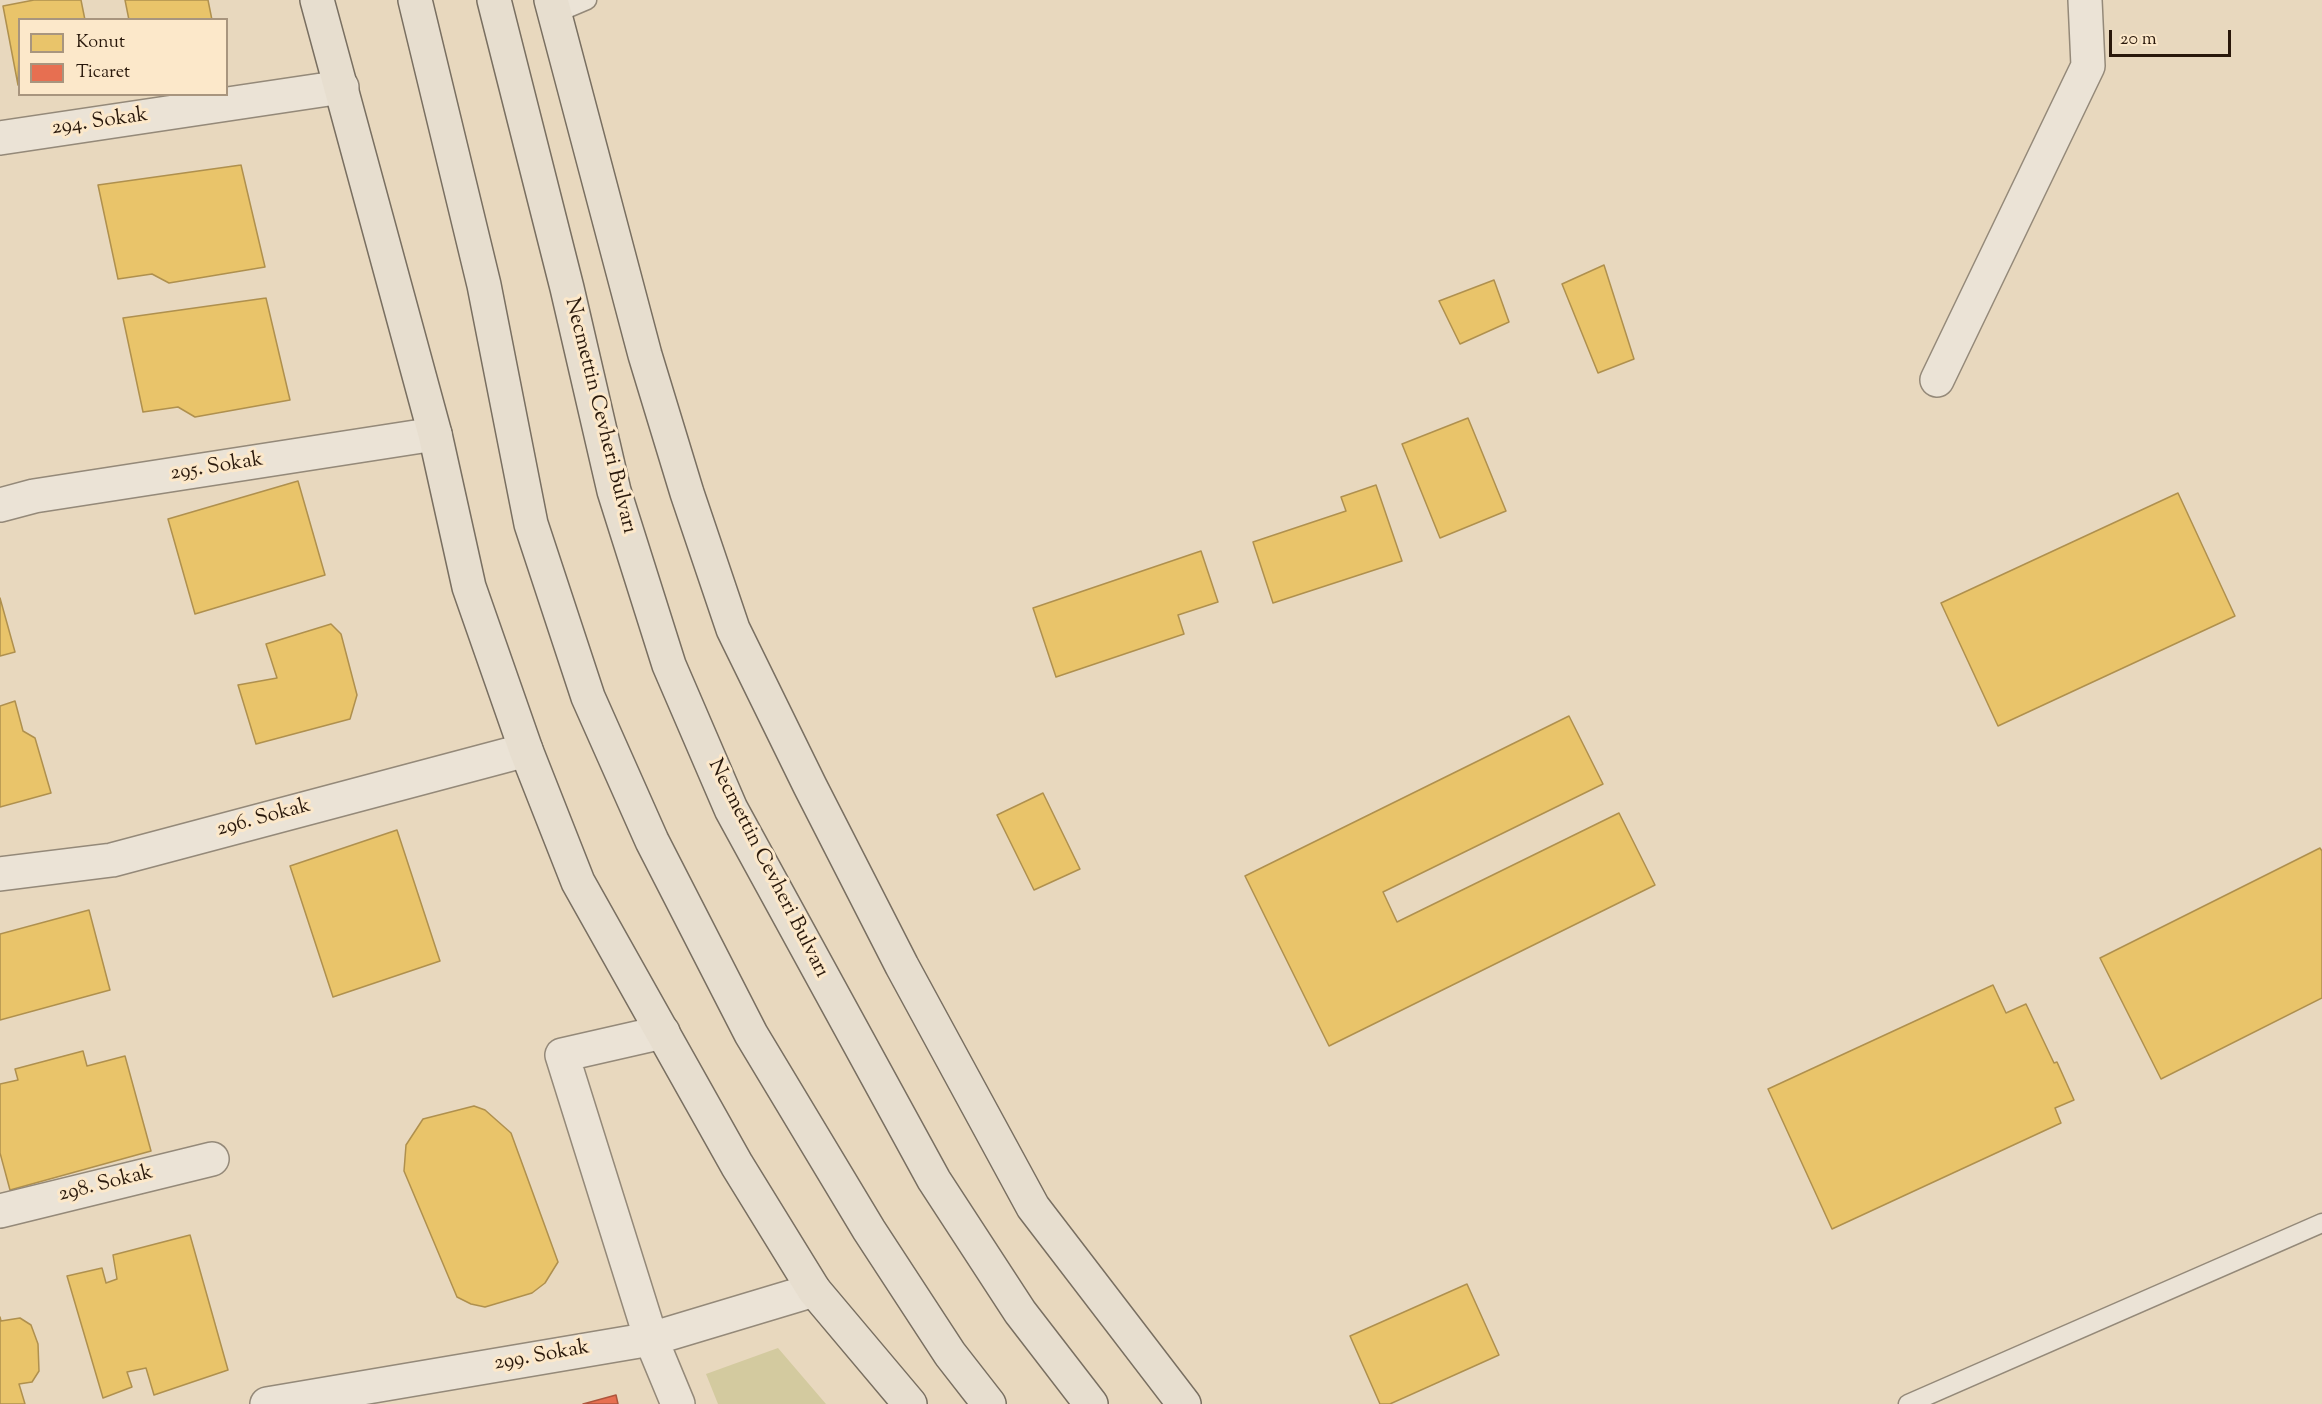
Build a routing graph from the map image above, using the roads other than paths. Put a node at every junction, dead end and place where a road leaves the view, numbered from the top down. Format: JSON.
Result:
{"nodes":[{"id":1,"x":317,"y":0,"type":"edge"},
{"id":2,"x":415,"y":0,"type":"edge"},
{"id":3,"x":494,"y":0,"type":"edge"},
{"id":4,"x":587,"y":0,"type":"edge"},
{"id":5,"x":2085,"y":0,"type":"edge"},
{"id":6,"x":552,"y":7,"type":"edge"},
{"id":7,"x":342,"y":87,"type":"junction"},
{"id":8,"x":4,"y":128,"type":"edge"},
{"id":9,"x":1937,"y":380,"type":"dead end"},
{"id":10,"x":435,"y":434,"type":"junction"},
{"id":11,"x":0,"y":505,"type":"edge"},
{"id":12,"x":526,"y":750,"type":"junction"},
{"id":13,"x":0,"y":874,"type":"edge"},
{"id":14,"x":663,"y":1032,"type":"junction"},
{"id":15,"x":212,"y":1159,"type":"dead end"},
{"id":16,"x":0,"y":1210,"type":"edge"},
{"id":17,"x":2322,"y":1223,"type":"edge"},
{"id":18,"x":814,"y":1290,"type":"junction"},
{"id":19,"x":651,"y":1339,"type":"junction"},
{"id":20,"x":267,"y":1404,"type":"edge"},
{"id":21,"x":678,"y":1404,"type":"edge"},
{"id":22,"x":910,"y":1404,"type":"edge"},
{"id":23,"x":989,"y":1404,"type":"edge"},
{"id":24,"x":1091,"y":1404,"type":"edge"},
{"id":25,"x":1184,"y":1404,"type":"edge"},
{"id":26,"x":1908,"y":1404,"type":"edge"}],
"edges":[{"from":1,"to":7,"type":"main road"},
{"from":2,"to":23,"type":"main road"},
{"from":3,"to":24,"type":"main road","name":"Necmettin Cevheri Bulvarı"},
{"from":4,"to":6,"type":"lane"},
{"from":5,"to":9,"type":"street"},
{"from":6,"to":25,"type":"main road"},
{"from":7,"to":8,"type":"street","name":"294. Sokak"},
{"from":7,"to":10,"type":"main road"},
{"from":10,"to":11,"type":"street","name":"295. Sokak"},
{"from":10,"to":12,"type":"main road"},
{"from":12,"to":13,"type":"street","name":"296. Sokak"},
{"from":12,"to":14,"type":"main road"},
{"from":14,"to":18,"type":"main road"},
{"from":14,"to":19,"type":"street"},
{"from":15,"to":16,"type":"street","name":"298. Sokak"},
{"from":17,"to":26,"type":"lane"},
{"from":18,"to":19,"type":"street","name":"299. Sokak"},
{"from":18,"to":22,"type":"main road"},
{"from":19,"to":20,"type":"street","name":"299. Sokak"},
{"from":19,"to":21,"type":"street"}]}
